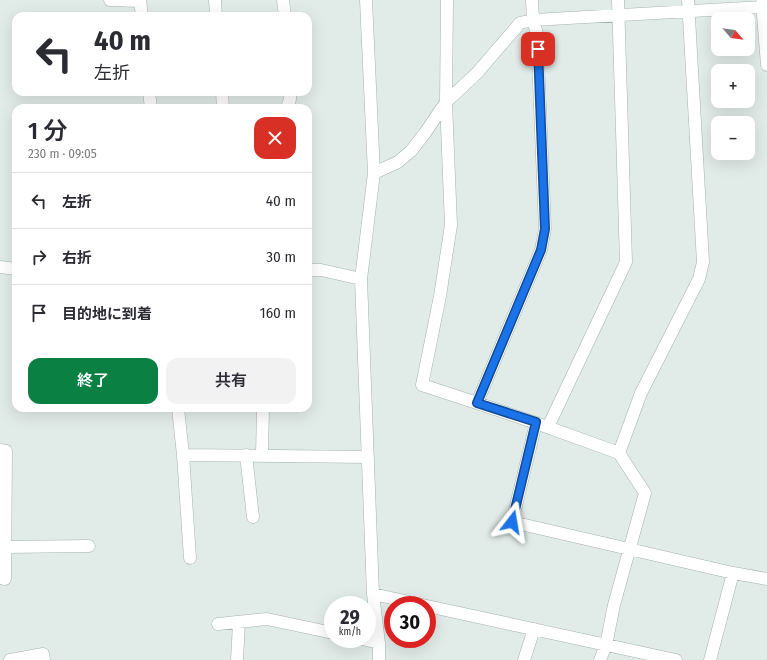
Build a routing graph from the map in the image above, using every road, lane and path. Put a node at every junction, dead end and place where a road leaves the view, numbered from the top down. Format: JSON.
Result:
{"nodes":[{"id":1,"x":110,"y":0,"type":"edge"},
{"id":2,"x":140,"y":0,"type":"edge"},
{"id":3,"x":215,"y":0,"type":"edge"},
{"id":4,"x":284,"y":0,"type":"edge"},
{"id":5,"x":366,"y":0,"type":"edge"},
{"id":6,"x":447,"y":0,"type":"edge"},
{"id":7,"x":532,"y":0,"type":"edge"},
{"id":8,"x":618,"y":0,"type":"edge"},
{"id":9,"x":688,"y":5,"type":"edge"},
{"id":10,"x":764,"y":6,"type":"edge"},
{"id":11,"x":142,"y":12,"type":"edge"},
{"id":12,"x":216,"y":12,"type":"edge"},
{"id":13,"x":285,"y":12,"type":"edge"},
{"id":14,"x":619,"y":15,"type":"junction"},
{"id":15,"x":533,"y":20,"type":"junction"},
{"id":16,"x":767,"y":65,"type":"edge"},
{"id":17,"x":446,"y":102,"type":"junction"},
{"id":18,"x":374,"y":173,"type":"junction"},
{"id":19,"x":0,"y":267,"type":"edge"},
{"id":20,"x":12,"y":268,"type":"edge"},
{"id":21,"x":312,"y":270,"type":"edge"},
{"id":22,"x":361,"y":279,"type":"junction"},
{"id":23,"x":477,"y":403,"type":"junction"},
{"id":24,"x":178,"y":412,"type":"edge"},
{"id":25,"x":263,"y":412,"type":"edge"},
{"id":26,"x":536,"y":422,"type":"junction"},
{"id":27,"x":548,"y":427,"type":"junction"},
{"id":28,"x":0,"y":450,"type":"edge"},
{"id":29,"x":620,"y":453,"type":"junction"},
{"id":30,"x":183,"y":455,"type":"junction"},
{"id":31,"x":246,"y":456,"type":"junction"},
{"id":32,"x":262,"y":456,"type":"junction"},
{"id":33,"x":368,"y":456,"type":"junction"},
{"id":34,"x":254,"y":517,"type":"dead end"},
{"id":35,"x":90,"y":546,"type":"dead end"},
{"id":36,"x":5,"y":547,"type":"junction"},
{"id":37,"x":629,"y":550,"type":"junction"},
{"id":38,"x":190,"y":558,"type":"dead end"},
{"id":39,"x":733,"y":573,"type":"junction"},
{"id":40,"x":0,"y":578,"type":"edge"},
{"id":41,"x":767,"y":579,"type":"edge"},
{"id":42,"x":373,"y":594,"type":"junction"},
{"id":43,"x":384,"y":596,"type":"edge"},
{"id":44,"x":436,"y":608,"type":"edge"},
{"id":45,"x":239,"y":622,"type":"junction"},
{"id":46,"x":218,"y":624,"type":"dead end"},
{"id":47,"x":534,"y":629,"type":"junction"},
{"id":48,"x":324,"y":631,"type":"edge"},
{"id":49,"x":376,"y":641,"type":"edge"},
{"id":50,"x":379,"y":642,"type":"junction"},
{"id":51,"x":606,"y":645,"type":"junction"},
{"id":52,"x":10,"y":660,"type":"edge"},
{"id":53,"x":44,"y":660,"type":"edge"},
{"id":54,"x":237,"y":660,"type":"edge"},
{"id":55,"x":379,"y":660,"type":"edge"},
{"id":56,"x":524,"y":660,"type":"edge"},
{"id":57,"x":600,"y":660,"type":"edge"},
{"id":58,"x":676,"y":660,"type":"edge"},
{"id":59,"x":710,"y":660,"type":"edge"}],
"edges":[{"from":1,"to":2,"type":"street"},
{"from":2,"to":11,"type":"street"},
{"from":3,"to":12,"type":"street"},
{"from":4,"to":13,"type":"street"},
{"from":5,"to":18,"type":"street"},
{"from":6,"to":17,"type":"street"},
{"from":7,"to":15,"type":"street"},
{"from":8,"to":14,"type":"street"},
{"from":9,"to":10,"type":"street"},
{"from":9,"to":14,"type":"street"},
{"from":9,"to":29,"type":"street"},
{"from":10,"to":16,"type":"street"},
{"from":14,"to":15,"type":"street"},
{"from":14,"to":27,"type":"street"},
{"from":15,"to":17,"type":"street"},
{"from":15,"to":23,"type":"street"},
{"from":17,"to":18,"type":"street"},
{"from":17,"to":23,"type":"street"},
{"from":18,"to":22,"type":"street"},
{"from":19,"to":20,"type":"street"},
{"from":21,"to":22,"type":"street"},
{"from":22,"to":33,"type":"street"},
{"from":23,"to":26,"type":"street"},
{"from":24,"to":30,"type":"street"},
{"from":25,"to":32,"type":"street"},
{"from":26,"to":27,"type":"street"},
{"from":26,"to":37,"type":"street"},
{"from":27,"to":29,"type":"street"},
{"from":28,"to":36,"type":"street"},
{"from":29,"to":37,"type":"street"},
{"from":30,"to":31,"type":"street"},
{"from":30,"to":38,"type":"street"},
{"from":31,"to":32,"type":"street"},
{"from":31,"to":34,"type":"street"},
{"from":32,"to":33,"type":"street"},
{"from":33,"to":42,"type":"street"},
{"from":35,"to":36,"type":"street"},
{"from":36,"to":40,"type":"street"},
{"from":37,"to":39,"type":"street"},
{"from":37,"to":51,"type":"street"},
{"from":39,"to":41,"type":"street"},
{"from":39,"to":59,"type":"street"},
{"from":42,"to":43,"type":"street"},
{"from":42,"to":50,"type":"street"},
{"from":44,"to":47,"type":"street"},
{"from":45,"to":46,"type":"street"},
{"from":45,"to":48,"type":"street"},
{"from":45,"to":54,"type":"street"},
{"from":47,"to":51,"type":"street"},
{"from":47,"to":56,"type":"street"},
{"from":49,"to":50,"type":"street"},
{"from":50,"to":55,"type":"street"},
{"from":51,"to":57,"type":"street"},
{"from":51,"to":58,"type":"street"},
{"from":52,"to":53,"type":"street"}]}
